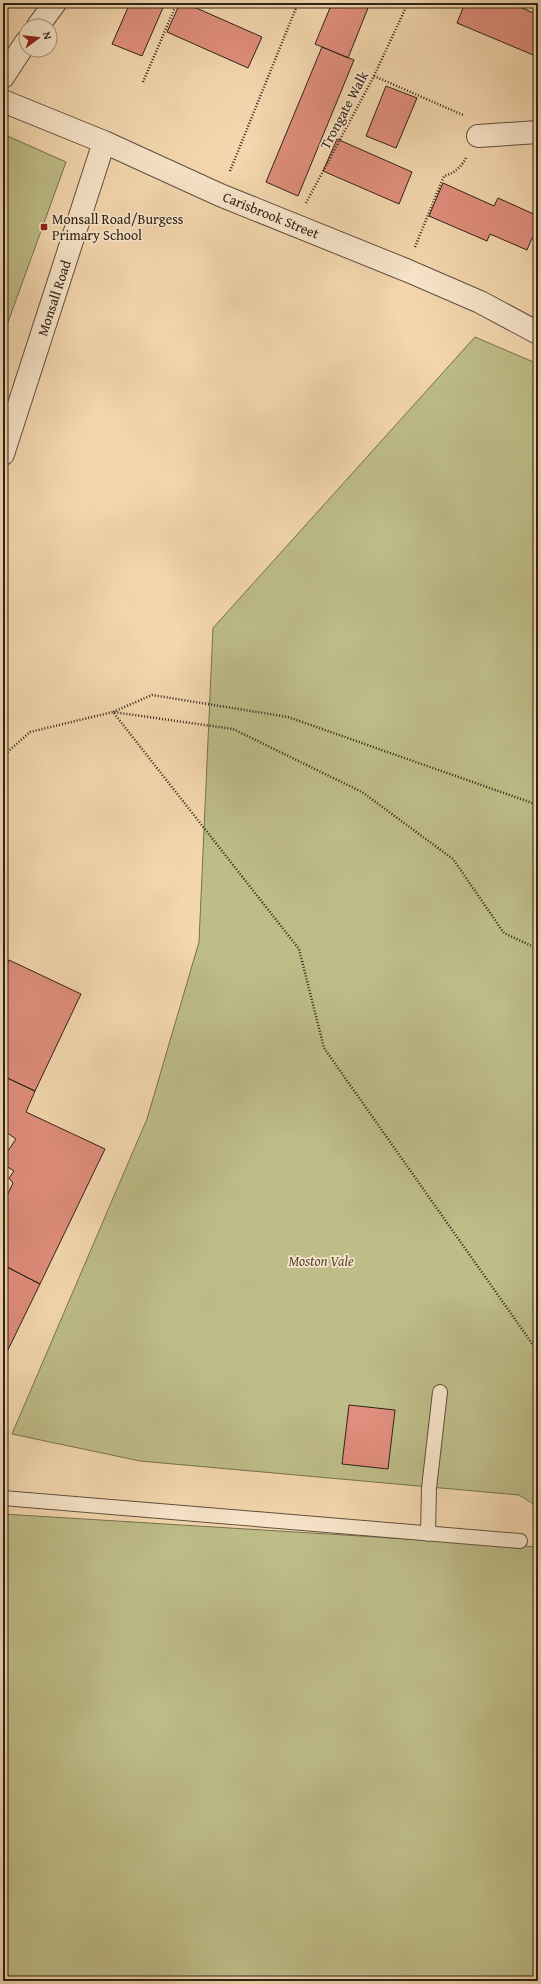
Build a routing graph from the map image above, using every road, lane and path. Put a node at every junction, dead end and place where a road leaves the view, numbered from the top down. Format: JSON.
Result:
{"nodes":[{"id":1,"x":55,"y":3,"type":"edge"},
{"id":2,"x":177,"y":3,"type":"edge"},
{"id":3,"x":298,"y":3,"type":"edge"},
{"id":4,"x":408,"y":3,"type":"edge"},
{"id":5,"x":44,"y":18,"type":"edge"},
{"id":6,"x":18,"y":54,"type":"edge"},
{"id":7,"x":374,"y":76,"type":"junction"},
{"id":8,"x":3,"y":77,"type":"edge"},
{"id":9,"x":143,"y":82,"type":"dead end"},
{"id":10,"x":3,"y":101,"type":"edge"},
{"id":11,"x":538,"y":132,"type":"edge"},
{"id":12,"x":478,"y":136,"type":"junction"},
{"id":13,"x":104,"y":142,"type":"junction"},
{"id":14,"x":220,"y":195,"type":"junction"},
{"id":15,"x":294,"y":225,"type":"junction"},
{"id":16,"x":406,"y":270,"type":"junction"},
{"id":17,"x":538,"y":334,"type":"edge"},
{"id":18,"x":3,"y":454,"type":"edge"},
{"id":19,"x":112,"y":712,"type":"junction"},
{"id":20,"x":3,"y":756,"type":"edge"},
{"id":21,"x":538,"y":805,"type":"edge"},
{"id":22,"x":538,"y":949,"type":"edge"},
{"id":23,"x":538,"y":1352,"type":"edge"},
{"id":24,"x":440,"y":1392,"type":"dead end"},
{"id":25,"x":3,"y":1498,"type":"edge"},
{"id":26,"x":428,"y":1534,"type":"junction"},
{"id":27,"x":520,"y":1541,"type":"dead end"}],
"edges":[{"from":1,"to":5,"type":"street"},
{"from":2,"to":9,"type":"path"},
{"from":3,"to":14,"type":"path"},
{"from":4,"to":7,"type":"path","name":"Trongate Walk"},
{"from":6,"to":8,"type":"street"},
{"from":7,"to":12,"type":"path"},
{"from":7,"to":15,"type":"path","name":"Trongate Walk"},
{"from":10,"to":13,"type":"street","name":"Carisbrook Street"},
{"from":11,"to":12,"type":"street"},
{"from":12,"to":16,"type":"path"},
{"from":13,"to":14,"type":"street","name":"Carisbrook Street"},
{"from":13,"to":18,"type":"street","name":"Monsall Road"},
{"from":14,"to":15,"type":"street","name":"Carisbrook Street"},
{"from":15,"to":16,"type":"street","name":"Carisbrook Street"},
{"from":16,"to":17,"type":"street","name":"Carisbrook Street"},
{"from":19,"to":20,"type":"path"},
{"from":19,"to":21,"type":"path"},
{"from":19,"to":22,"type":"path"},
{"from":19,"to":23,"type":"path"},
{"from":24,"to":26,"type":"lane"},
{"from":25,"to":26,"type":"lane"},
{"from":26,"to":27,"type":"lane"}]}
